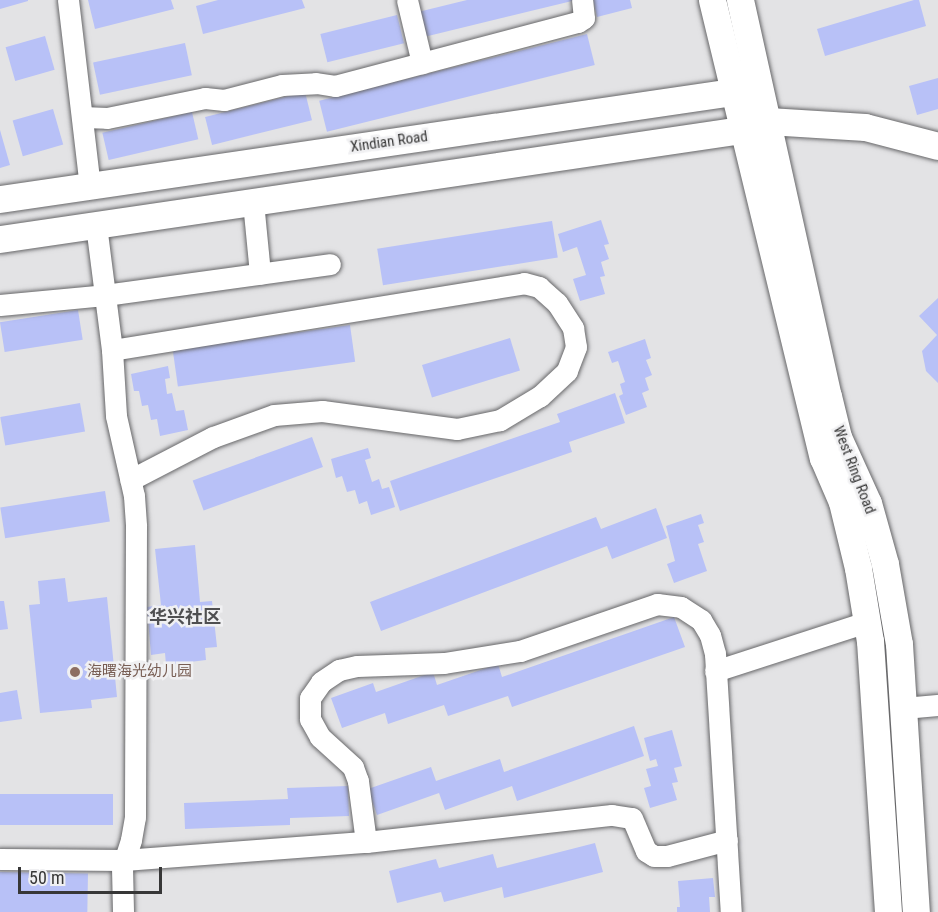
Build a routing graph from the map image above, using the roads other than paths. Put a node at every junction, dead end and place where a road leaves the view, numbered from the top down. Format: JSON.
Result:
{"nodes":[{"id":1,"x":68,"y":0,"type":"edge"},
{"id":2,"x":407,"y":0,"type":"edge"},
{"id":3,"x":582,"y":0,"type":"edge"},
{"id":4,"x":712,"y":0,"type":"edge"},
{"id":5,"x":740,"y":0,"type":"edge"},
{"id":6,"x":422,"y":63,"type":"junction"},
{"id":7,"x":733,"y":92,"type":"junction"},
{"id":8,"x":82,"y":117,"type":"junction"},
{"id":9,"x":768,"y":121,"type":"junction"},
{"id":10,"x":741,"y":130,"type":"junction"},
{"id":11,"x":938,"y":146,"type":"edge"},
{"id":12,"x":90,"y":186,"type":"junction"},
{"id":13,"x":0,"y":199,"type":"edge"},
{"id":14,"x":253,"y":202,"type":"junction"},
{"id":15,"x":96,"y":225,"type":"junction"},
{"id":16,"x":0,"y":239,"type":"edge"},
{"id":17,"x":330,"y":264,"type":"dead end"},
{"id":18,"x":260,"y":274,"type":"junction"},
{"id":19,"x":105,"y":296,"type":"junction"},
{"id":20,"x":0,"y":305,"type":"edge"},
{"id":21,"x":112,"y":350,"type":"junction"},
{"id":22,"x":130,"y":480,"type":"junction"},
{"id":23,"x":867,"y":622,"type":"junction"},
{"id":24,"x":715,"y":671,"type":"junction"},
{"id":25,"x":938,"y":705,"type":"edge"},
{"id":26,"x":903,"y":708,"type":"junction"},
{"id":27,"x":727,"y":840,"type":"junction"},
{"id":28,"x":366,"y":842,"type":"junction"},
{"id":29,"x":0,"y":859,"type":"edge"},
{"id":30,"x":124,"y":860,"type":"junction"},
{"id":31,"x":123,"y":912,"type":"edge"},
{"id":32,"x":731,"y":912,"type":"edge"},
{"id":33,"x":888,"y":912,"type":"edge"},
{"id":34,"x":916,"y":912,"type":"edge"}],
"edges":[{"from":1,"to":8,"type":"street"},
{"from":2,"to":6,"type":"street"},
{"from":3,"to":6,"type":"street"},
{"from":4,"to":7,"type":"main road","name":"West Ring Road"},
{"from":5,"to":9,"type":"main road","name":"West Ring Road"},
{"from":6,"to":8,"type":"street"},
{"from":7,"to":9,"type":"main road"},
{"from":7,"to":10,"type":"main road","name":"West Ring Road"},
{"from":7,"to":12,"type":"main road","name":"Xindian Road"},
{"from":8,"to":12,"type":"street"},
{"from":9,"to":10,"type":"main road"},
{"from":9,"to":11,"type":"main road"},
{"from":9,"to":26,"type":"main road","name":"West Ring Road"},
{"from":10,"to":14,"type":"main road"},
{"from":10,"to":23,"type":"main road","name":"West Ring Road"},
{"from":12,"to":13,"type":"main road","name":"Xindian Road"},
{"from":14,"to":15,"type":"main road"},
{"from":14,"to":18,"type":"street"},
{"from":15,"to":16,"type":"main road"},
{"from":15,"to":19,"type":"street"},
{"from":17,"to":18,"type":"street"},
{"from":18,"to":19,"type":"street"},
{"from":19,"to":20,"type":"street"},
{"from":19,"to":21,"type":"street"},
{"from":21,"to":22,"type":"street"},
{"from":21,"to":22,"type":"street"},
{"from":22,"to":30,"type":"street"},
{"from":23,"to":24,"type":"street"},
{"from":23,"to":33,"type":"main road","name":"West Ring Road"},
{"from":24,"to":27,"type":"street"},
{"from":24,"to":28,"type":"street"},
{"from":25,"to":26,"type":"street"},
{"from":26,"to":34,"type":"main road","name":"West Ring Road"},
{"from":27,"to":28,"type":"street"},
{"from":27,"to":32,"type":"street"},
{"from":28,"to":30,"type":"street"},
{"from":29,"to":30,"type":"street"},
{"from":30,"to":31,"type":"street"}]}
